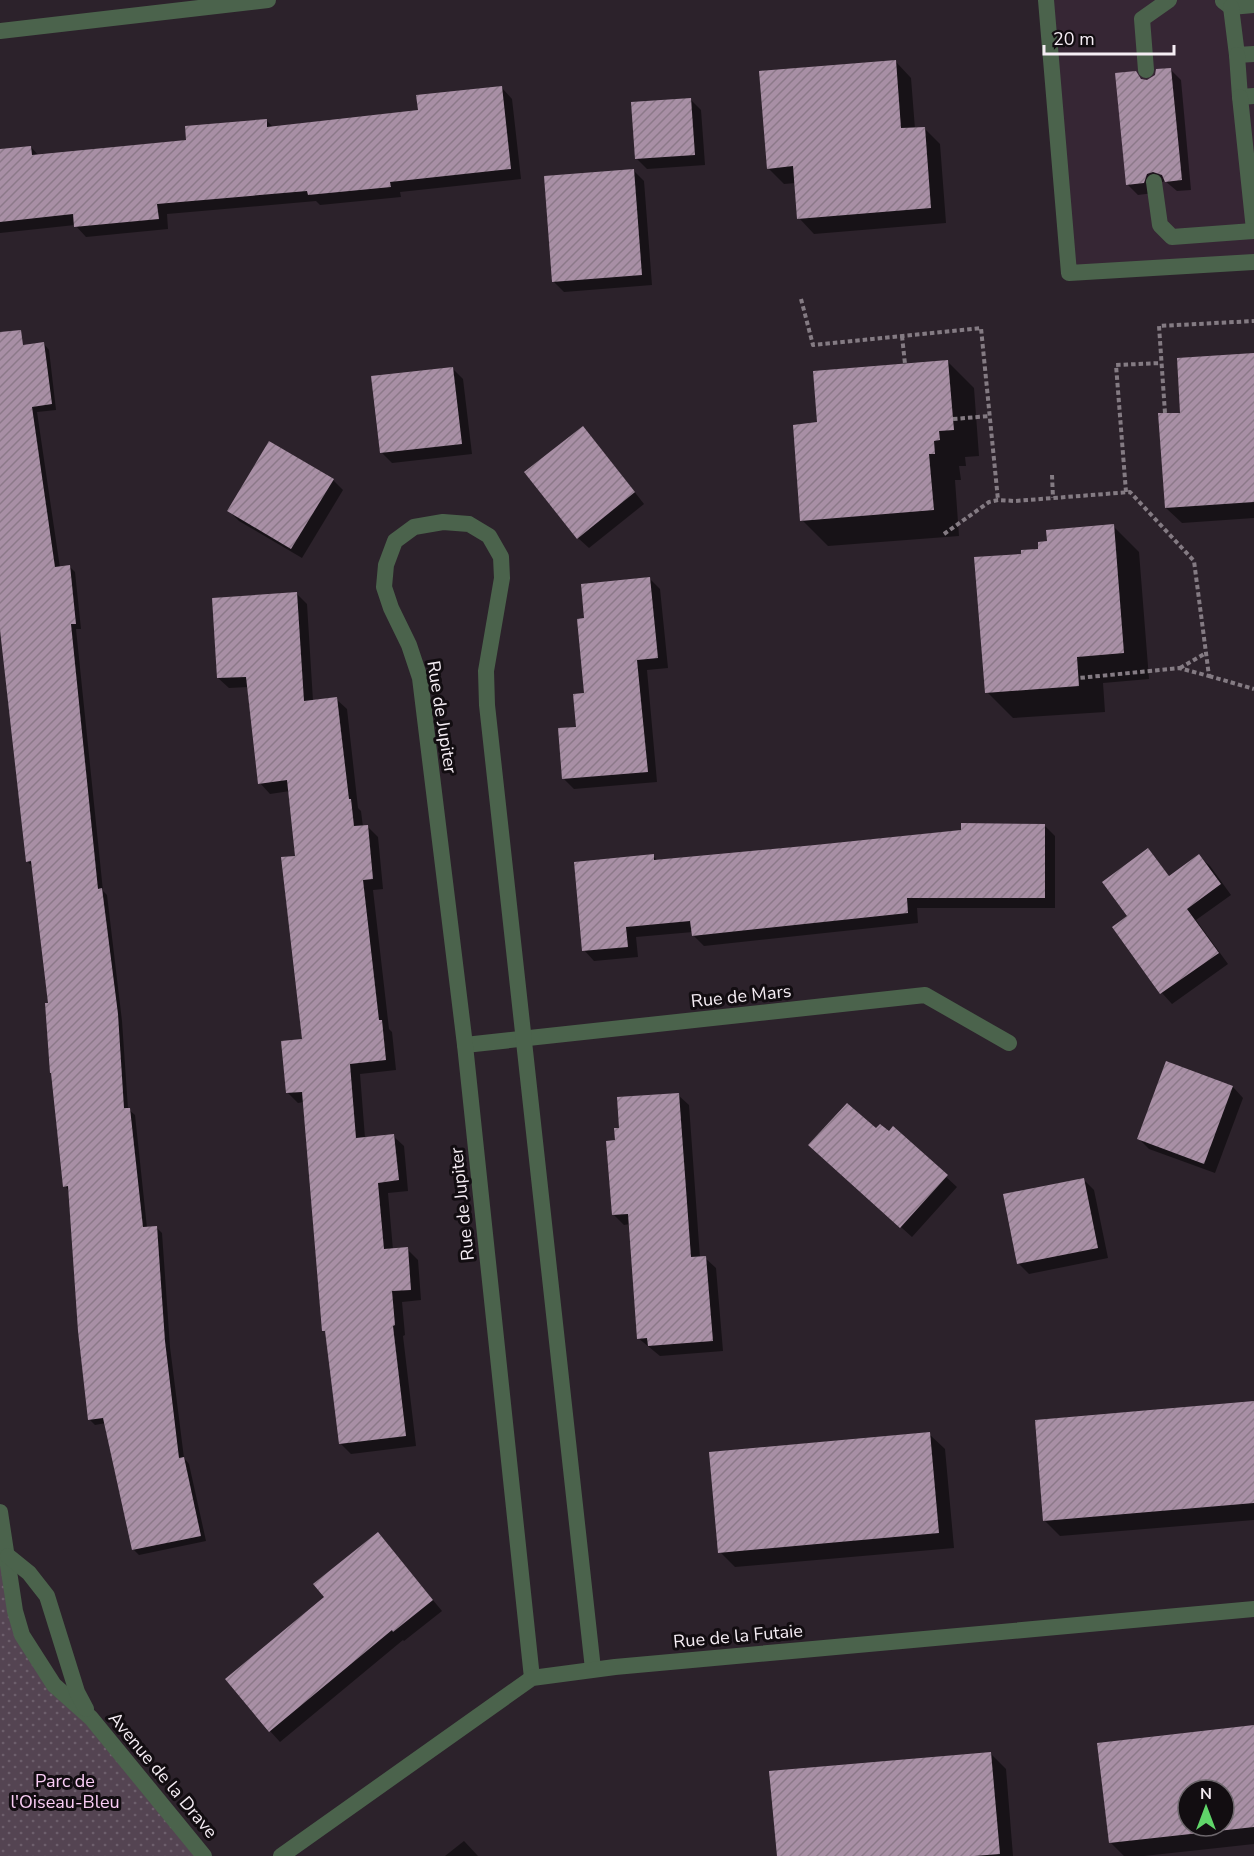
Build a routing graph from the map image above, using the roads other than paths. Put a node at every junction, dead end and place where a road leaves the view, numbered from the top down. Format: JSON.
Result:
{"nodes":[{"id":1,"x":268,"y":0,"type":"edge"},
{"id":2,"x":1047,"y":0,"type":"edge"},
{"id":3,"x":1169,"y":0,"type":"edge"},
{"id":4,"x":1227,"y":4,"type":"edge"},
{"id":5,"x":1254,"y":5,"type":"edge"},
{"id":6,"x":0,"y":31,"type":"edge"},
{"id":7,"x":1246,"y":55,"type":"edge"},
{"id":8,"x":1146,"y":70,"type":"dead end"},
{"id":9,"x":1247,"y":97,"type":"edge"},
{"id":10,"x":1154,"y":182,"type":"dead end"},
{"id":11,"x":1253,"y":231,"type":"edge"},
{"id":12,"x":1254,"y":262,"type":"edge"},
{"id":13,"x":524,"y":1039,"type":"junction"},
{"id":14,"x":1009,"y":1043,"type":"dead end"},
{"id":15,"x":465,"y":1045,"type":"junction"},
{"id":16,"x":0,"y":1512,"type":"edge"},
{"id":17,"x":4,"y":1557,"type":"edge"},
{"id":18,"x":1254,"y":1609,"type":"edge"},
{"id":19,"x":593,"y":1669,"type":"junction"},
{"id":20,"x":532,"y":1678,"type":"junction"},
{"id":21,"x":91,"y":1718,"type":"junction"},
{"id":22,"x":204,"y":1856,"type":"edge"},
{"id":23,"x":280,"y":1856,"type":"edge"}],
"edges":[{"from":1,"to":6,"type":"street"},
{"from":2,"to":12,"type":"street"},
{"from":3,"to":8,"type":"street"},
{"from":4,"to":5,"type":"street"},
{"from":4,"to":7,"type":"street"},
{"from":7,"to":9,"type":"street"},
{"from":9,"to":11,"type":"street"},
{"from":10,"to":11,"type":"street"},
{"from":13,"to":14,"type":"street","name":"Rue de Mars"},
{"from":13,"to":15,"type":"street","name":"Rue de Mars"},
{"from":13,"to":15,"type":"street","name":"Rue de Jupiter"},
{"from":13,"to":19,"type":"street","name":"Rue de Jupiter"},
{"from":15,"to":20,"type":"street","name":"Rue de Jupiter"},
{"from":16,"to":17,"type":"street","name":"Avenue de la Drave"},
{"from":17,"to":21,"type":"street","name":"Avenue de la Drave"},
{"from":17,"to":21,"type":"street","name":"Avenue de la Drave"},
{"from":18,"to":19,"type":"street","name":"Rue de la Futaie"},
{"from":19,"to":20,"type":"street","name":"Rue de la Futaie"},
{"from":20,"to":23,"type":"street","name":"Rue de la Futaie"},
{"from":21,"to":22,"type":"street","name":"Avenue de la Drave"}]}
